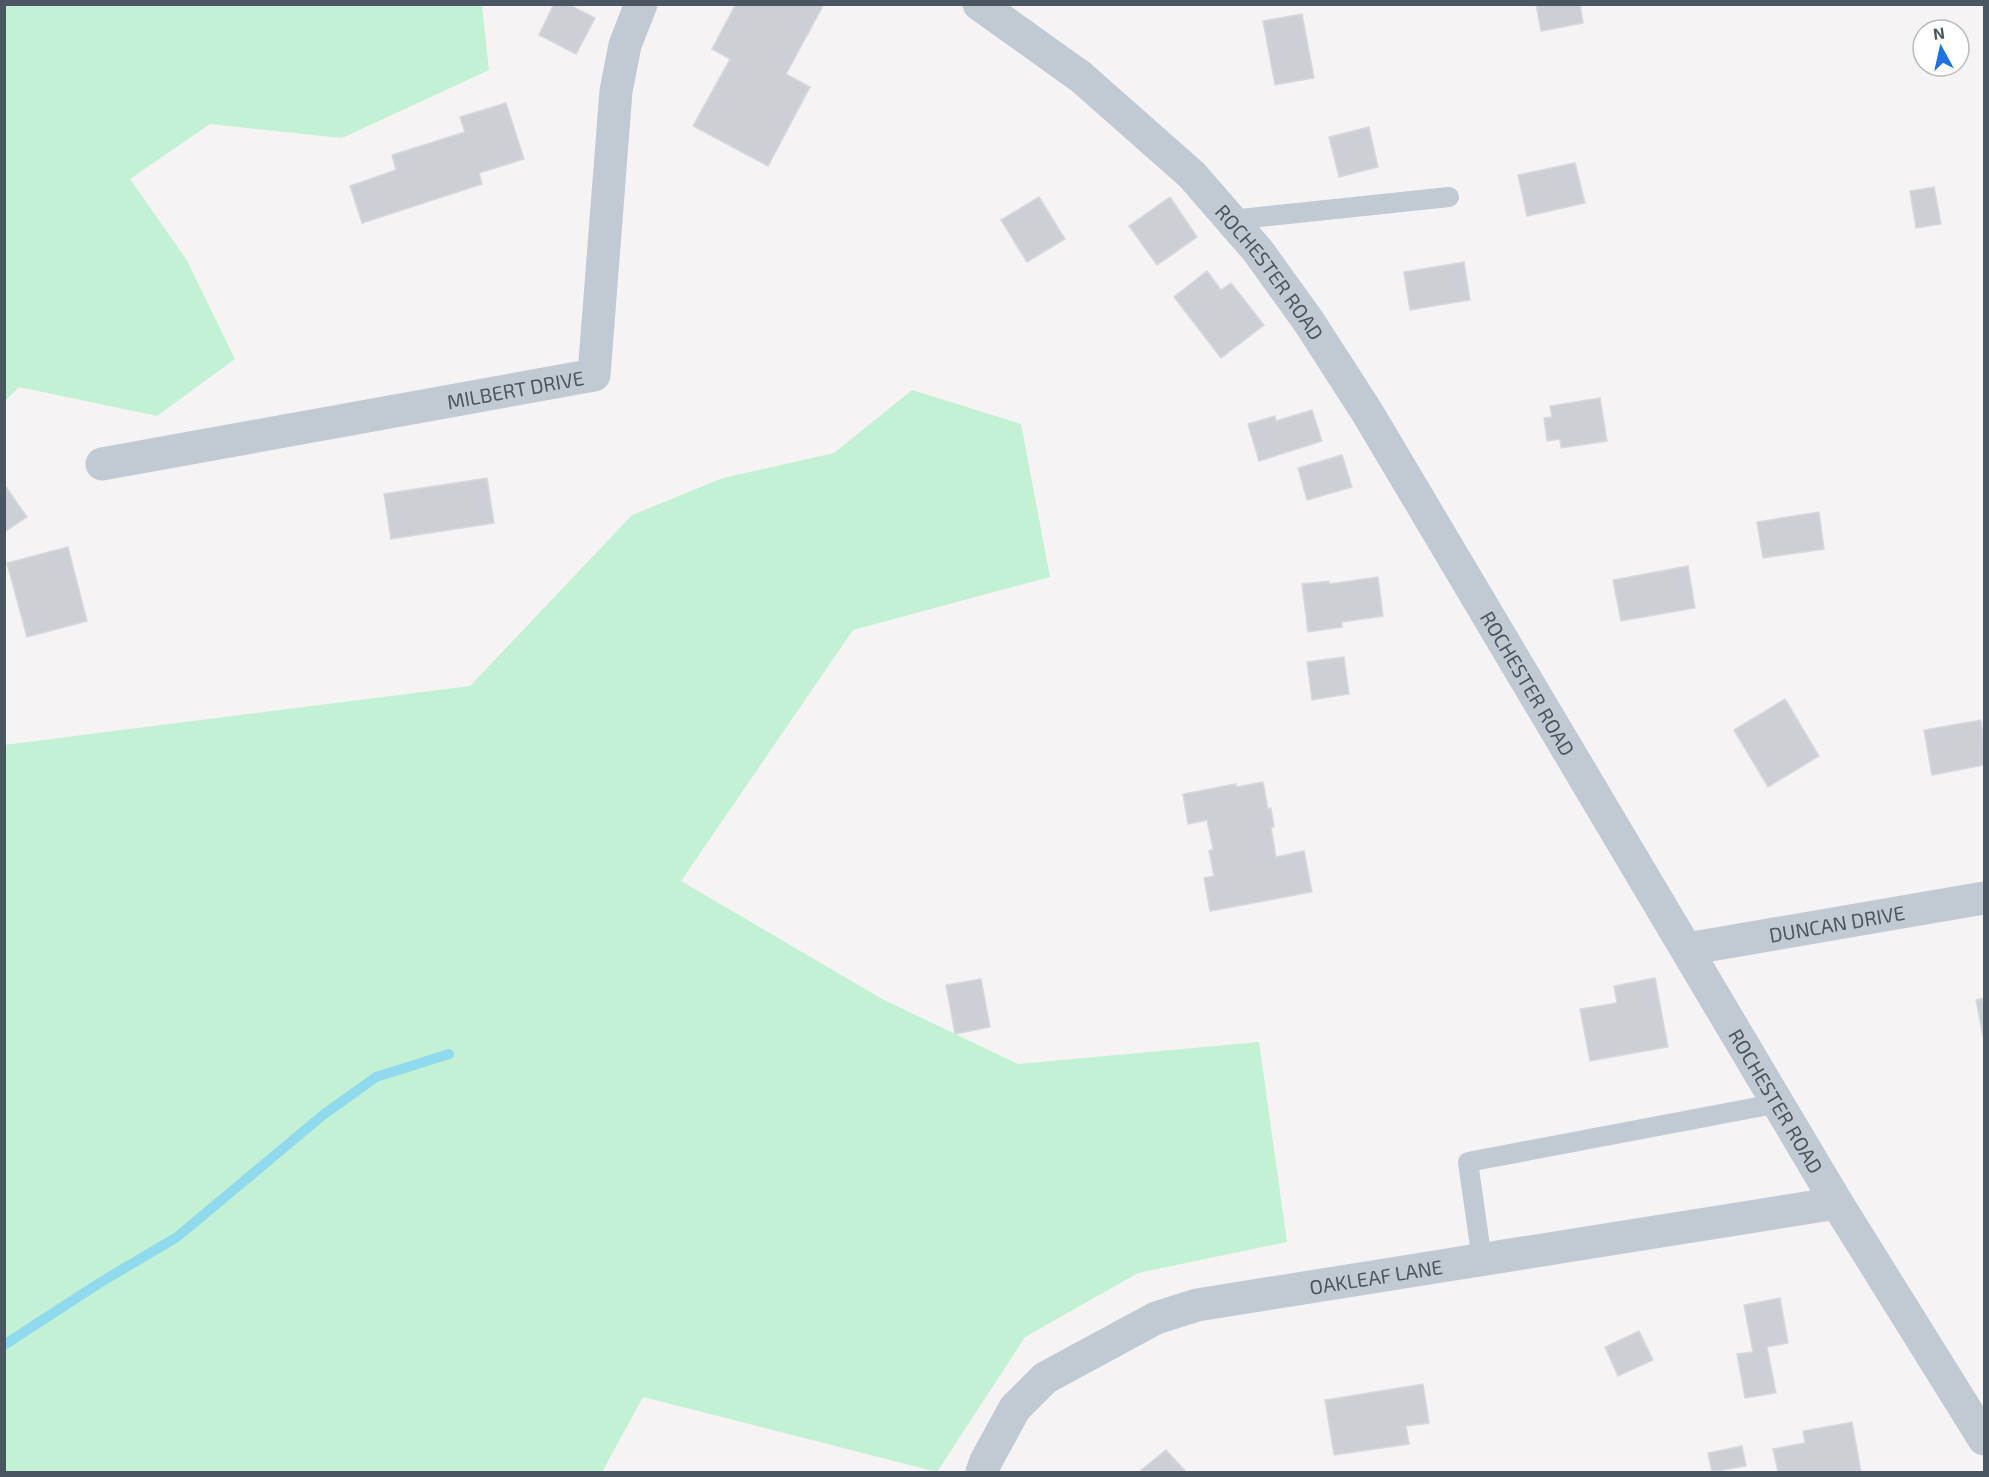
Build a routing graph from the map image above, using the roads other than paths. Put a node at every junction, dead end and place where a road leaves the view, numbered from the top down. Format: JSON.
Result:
{"nodes":[{"id":1,"x":642,"y":4,"type":"edge"},
{"id":2,"x":979,"y":4,"type":"edge"},
{"id":3,"x":1449,"y":197,"type":"dead end"},
{"id":4,"x":1231,"y":220,"type":"junction"},
{"id":5,"x":102,"y":464,"type":"dead end"},
{"id":6,"x":1984,"y":898,"type":"edge"},
{"id":7,"x":1687,"y":949,"type":"junction"},
{"id":8,"x":1779,"y":1103,"type":"junction"},
{"id":9,"x":1837,"y":1203,"type":"junction"},
{"id":10,"x":1482,"y":1260,"type":"junction"},
{"id":11,"x":1984,"y":1439,"type":"edge"},
{"id":12,"x":982,"y":1473,"type":"edge"}],
"edges":[{"from":1,"to":5,"type":"street","name":"MILBERT DRIVE"},
{"from":2,"to":4,"type":"street","name":"ROCHESTER ROAD"},
{"from":3,"to":4,"type":"lane"},
{"from":4,"to":7,"type":"street","name":"ROCHESTER ROAD"},
{"from":6,"to":7,"type":"street","name":"DUNCAN DRIVE"},
{"from":7,"to":8,"type":"street","name":"ROCHESTER ROAD"},
{"from":8,"to":9,"type":"street","name":"ROCHESTER ROAD"},
{"from":8,"to":10,"type":"lane"},
{"from":9,"to":10,"type":"street","name":"OAKLEAF LANE"},
{"from":9,"to":11,"type":"street","name":"ROCHESTER ROAD"},
{"from":10,"to":12,"type":"street","name":"OAKLEAF LANE"}]}
